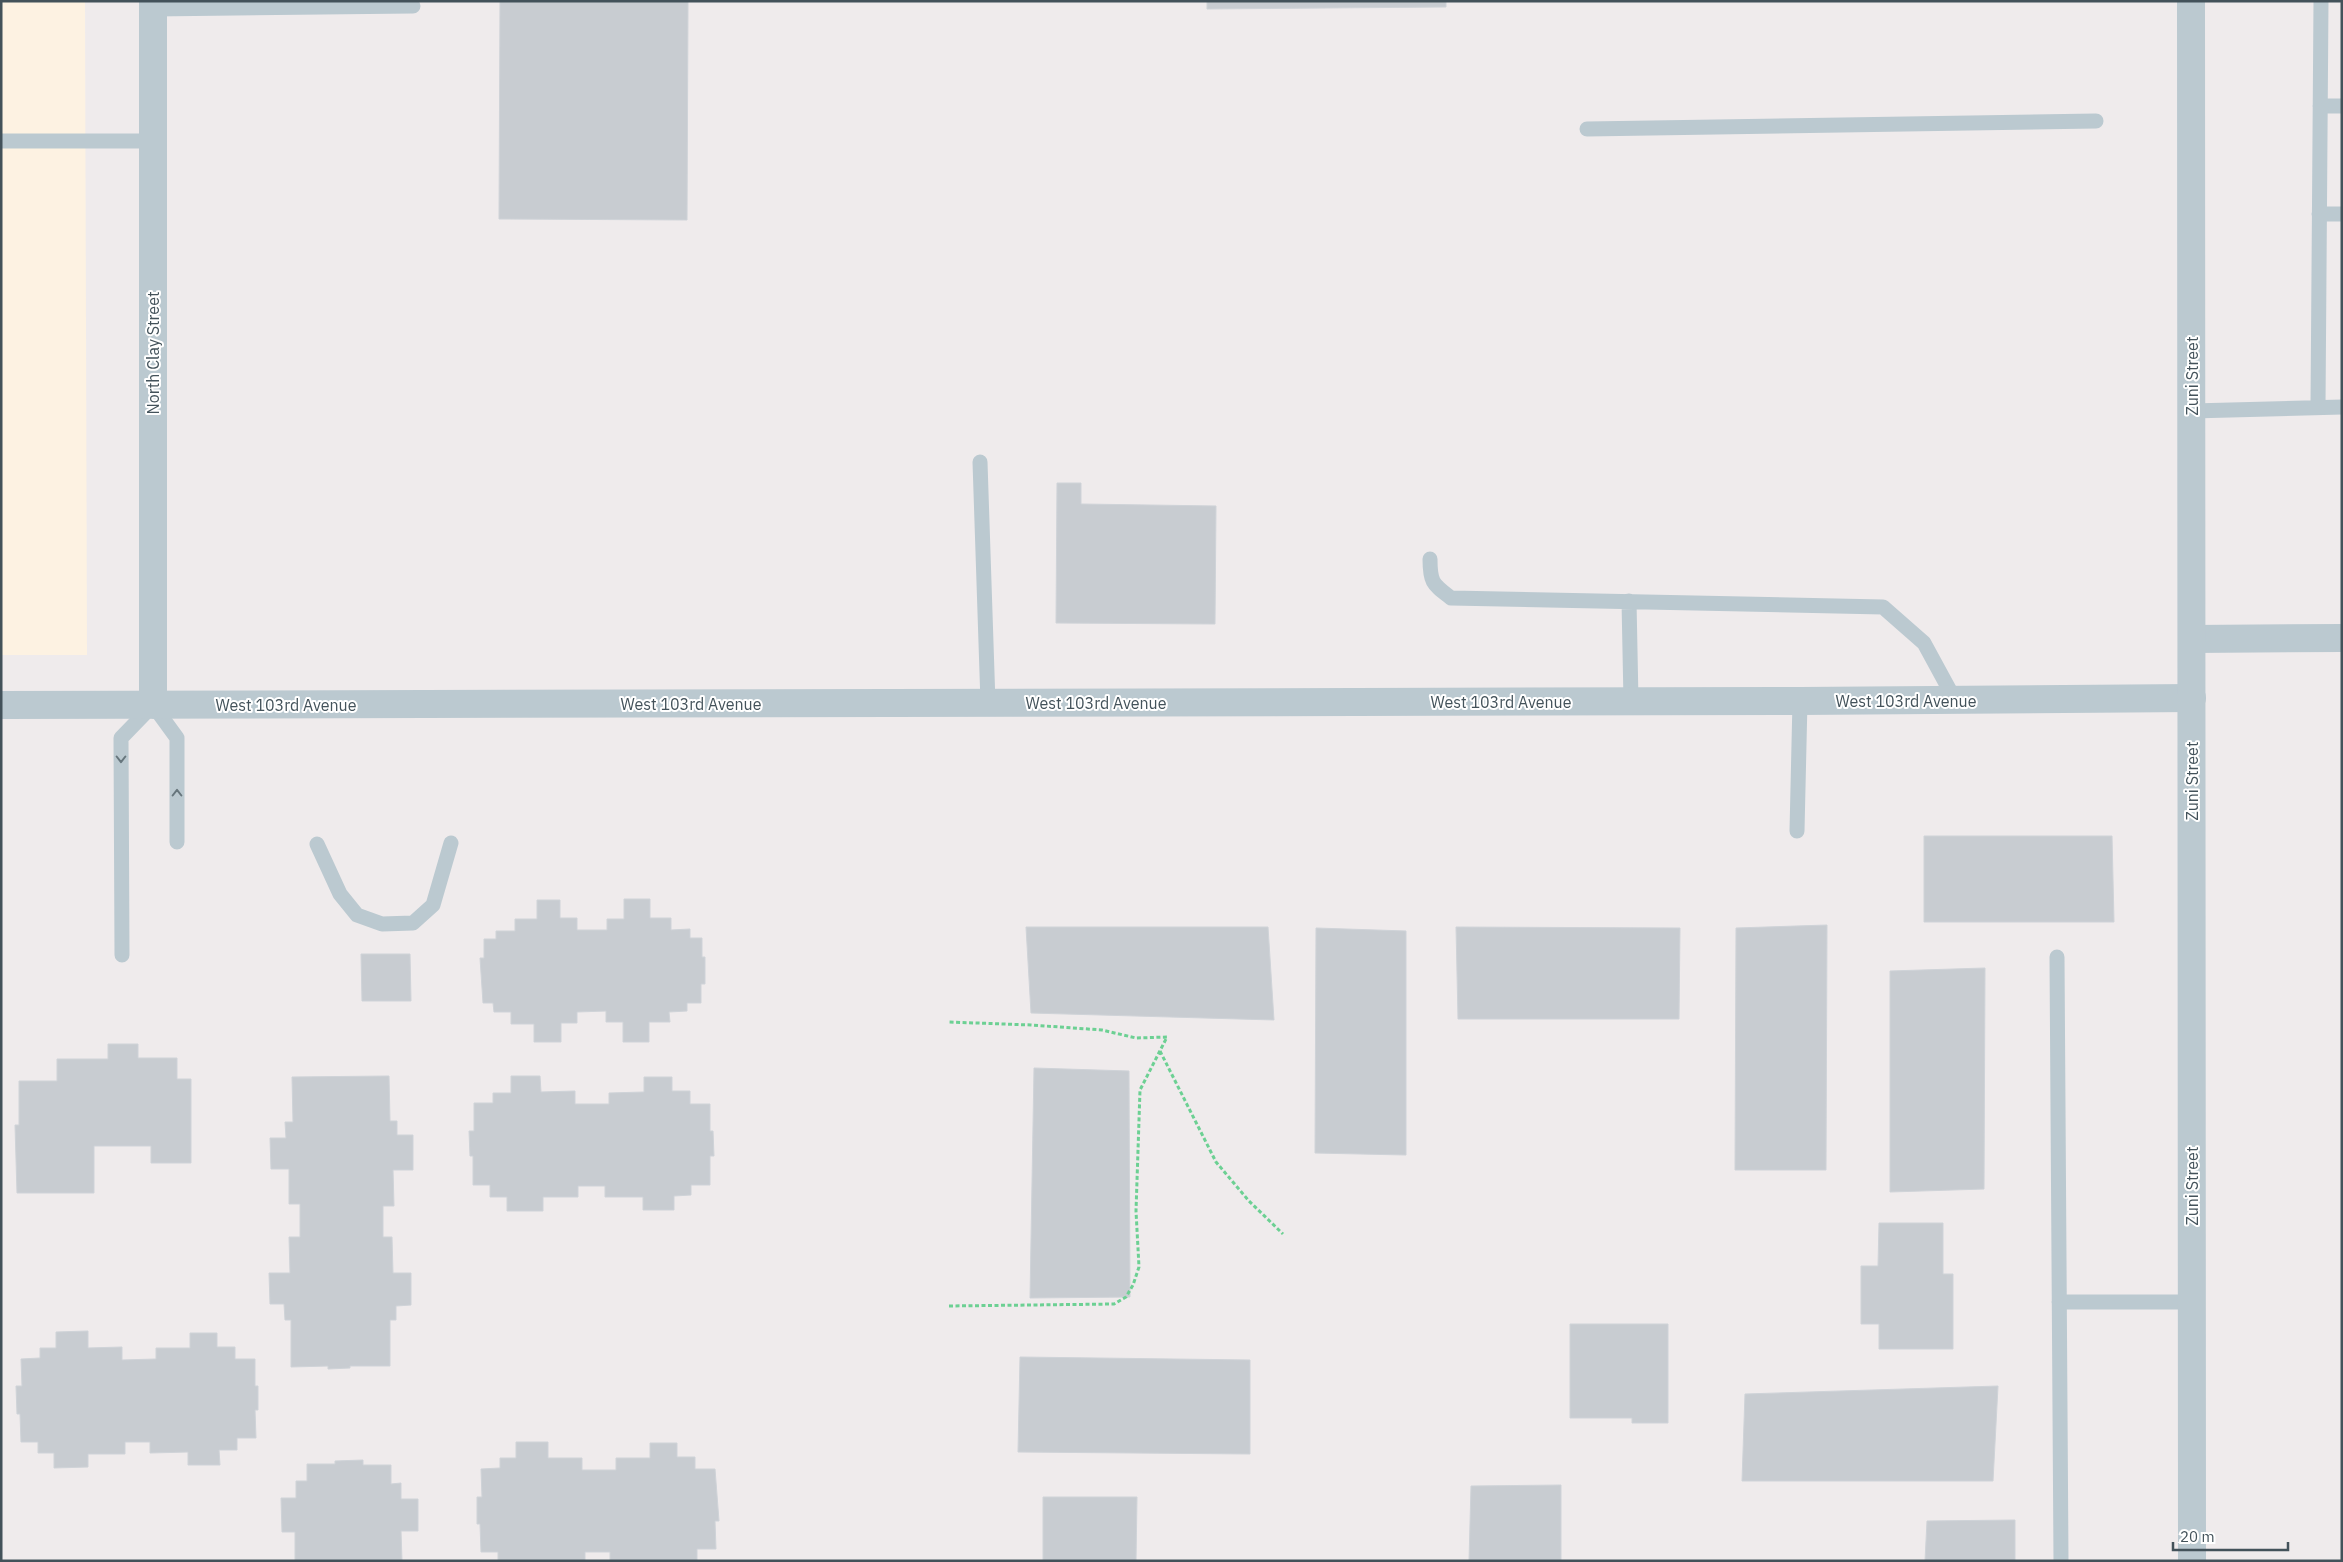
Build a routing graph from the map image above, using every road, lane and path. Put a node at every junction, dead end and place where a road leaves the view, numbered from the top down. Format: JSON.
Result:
{"nodes":[{"id":1,"x":2191,"y":1,"type":"edge"},
{"id":2,"x":2321,"y":1,"type":"edge"},
{"id":3,"x":153,"y":5,"type":"edge"},
{"id":4,"x":413,"y":6,"type":"dead end"},
{"id":5,"x":2320,"y":106,"type":"junction"},
{"id":6,"x":2342,"y":106,"type":"edge"},
{"id":7,"x":2096,"y":122,"type":"dead end"},
{"id":8,"x":1586,"y":129,"type":"dead end"},
{"id":9,"x":1,"y":141,"type":"edge"},
{"id":10,"x":153,"y":141,"type":"junction"},
{"id":11,"x":2319,"y":214,"type":"junction"},
{"id":12,"x":2342,"y":214,"type":"edge"},
{"id":13,"x":2318,"y":407,"type":"junction"},
{"id":14,"x":2342,"y":407,"type":"edge"},
{"id":15,"x":2192,"y":411,"type":"junction"},
{"id":16,"x":980,"y":462,"type":"dead end"},
{"id":17,"x":1430,"y":559,"type":"dead end"},
{"id":18,"x":1629,"y":601,"type":"junction"},
{"id":19,"x":2342,"y":638,"type":"edge"},
{"id":20,"x":2192,"y":639,"type":"junction"},
{"id":21,"x":2192,"y":698,"type":"junction"},
{"id":22,"x":1955,"y":700,"type":"junction"},
{"id":23,"x":1631,"y":702,"type":"junction"},
{"id":24,"x":1800,"y":702,"type":"junction"},
{"id":25,"x":988,"y":703,"type":"junction"},
{"id":26,"x":1,"y":705,"type":"edge"},
{"id":27,"x":153,"y":705,"type":"junction"},
{"id":28,"x":1798,"y":831,"type":"dead end"},
{"id":29,"x":177,"y":842,"type":"dead end"},
{"id":30,"x":452,"y":842,"type":"dead end"},
{"id":31,"x":317,"y":844,"type":"dead end"},
{"id":32,"x":122,"y":956,"type":"dead end"},
{"id":33,"x":2058,"y":957,"type":"dead end"},
{"id":34,"x":950,"y":1022,"type":"dead end"},
{"id":35,"x":1160,"y":1050,"type":"junction"},
{"id":36,"x":1283,"y":1234,"type":"dead end"},
{"id":37,"x":2059,"y":1302,"type":"junction"},
{"id":38,"x":2192,"y":1302,"type":"junction"},
{"id":39,"x":949,"y":1306,"type":"dead end"},
{"id":40,"x":2060,"y":1561,"type":"edge"},
{"id":41,"x":2192,"y":1561,"type":"edge"}],
"edges":[{"from":1,"to":15,"type":"street","name":"Zuni Street"},
{"from":2,"to":5,"type":"lane"},
{"from":3,"to":4,"type":"lane"},
{"from":3,"to":10,"type":"street","name":"North Clay Street"},
{"from":5,"to":6,"type":"lane"},
{"from":5,"to":11,"type":"lane"},
{"from":7,"to":8,"type":"lane"},
{"from":9,"to":10,"type":"lane"},
{"from":10,"to":27,"type":"street","name":"North Clay Street"},
{"from":11,"to":12,"type":"lane"},
{"from":11,"to":13,"type":"lane"},
{"from":13,"to":14,"type":"lane"},
{"from":13,"to":15,"type":"lane"},
{"from":15,"to":20,"type":"street","name":"Zuni Street"},
{"from":16,"to":25,"type":"lane"},
{"from":17,"to":18,"type":"lane"},
{"from":18,"to":22,"type":"lane"},
{"from":18,"to":23,"type":"lane"},
{"from":19,"to":20,"type":"street"},
{"from":20,"to":21,"type":"street","name":"Zuni Street"},
{"from":21,"to":22,"type":"street","name":"West 103rd Avenue"},
{"from":21,"to":38,"type":"street","name":"Zuni Street"},
{"from":22,"to":24,"type":"street","name":"West 103rd Avenue"},
{"from":23,"to":24,"type":"street","name":"West 103rd Avenue"},
{"from":23,"to":25,"type":"street","name":"West 103rd Avenue"},
{"from":24,"to":28,"type":"lane"},
{"from":25,"to":27,"type":"street","name":"West 103rd Avenue"},
{"from":26,"to":27,"type":"street","name":"West 103rd Avenue"},
{"from":29,"to":27,"type":"lane","one_way":true},
{"from":27,"to":32,"type":"lane","one_way":true},
{"from":30,"to":31,"type":"lane"},
{"from":33,"to":37,"type":"lane"},
{"from":34,"to":35,"type":"path"},
{"from":35,"to":36,"type":"path"},
{"from":35,"to":39,"type":"path"},
{"from":37,"to":38,"type":"lane"},
{"from":37,"to":40,"type":"lane"},
{"from":38,"to":41,"type":"street","name":"Zuni Street"}]}
